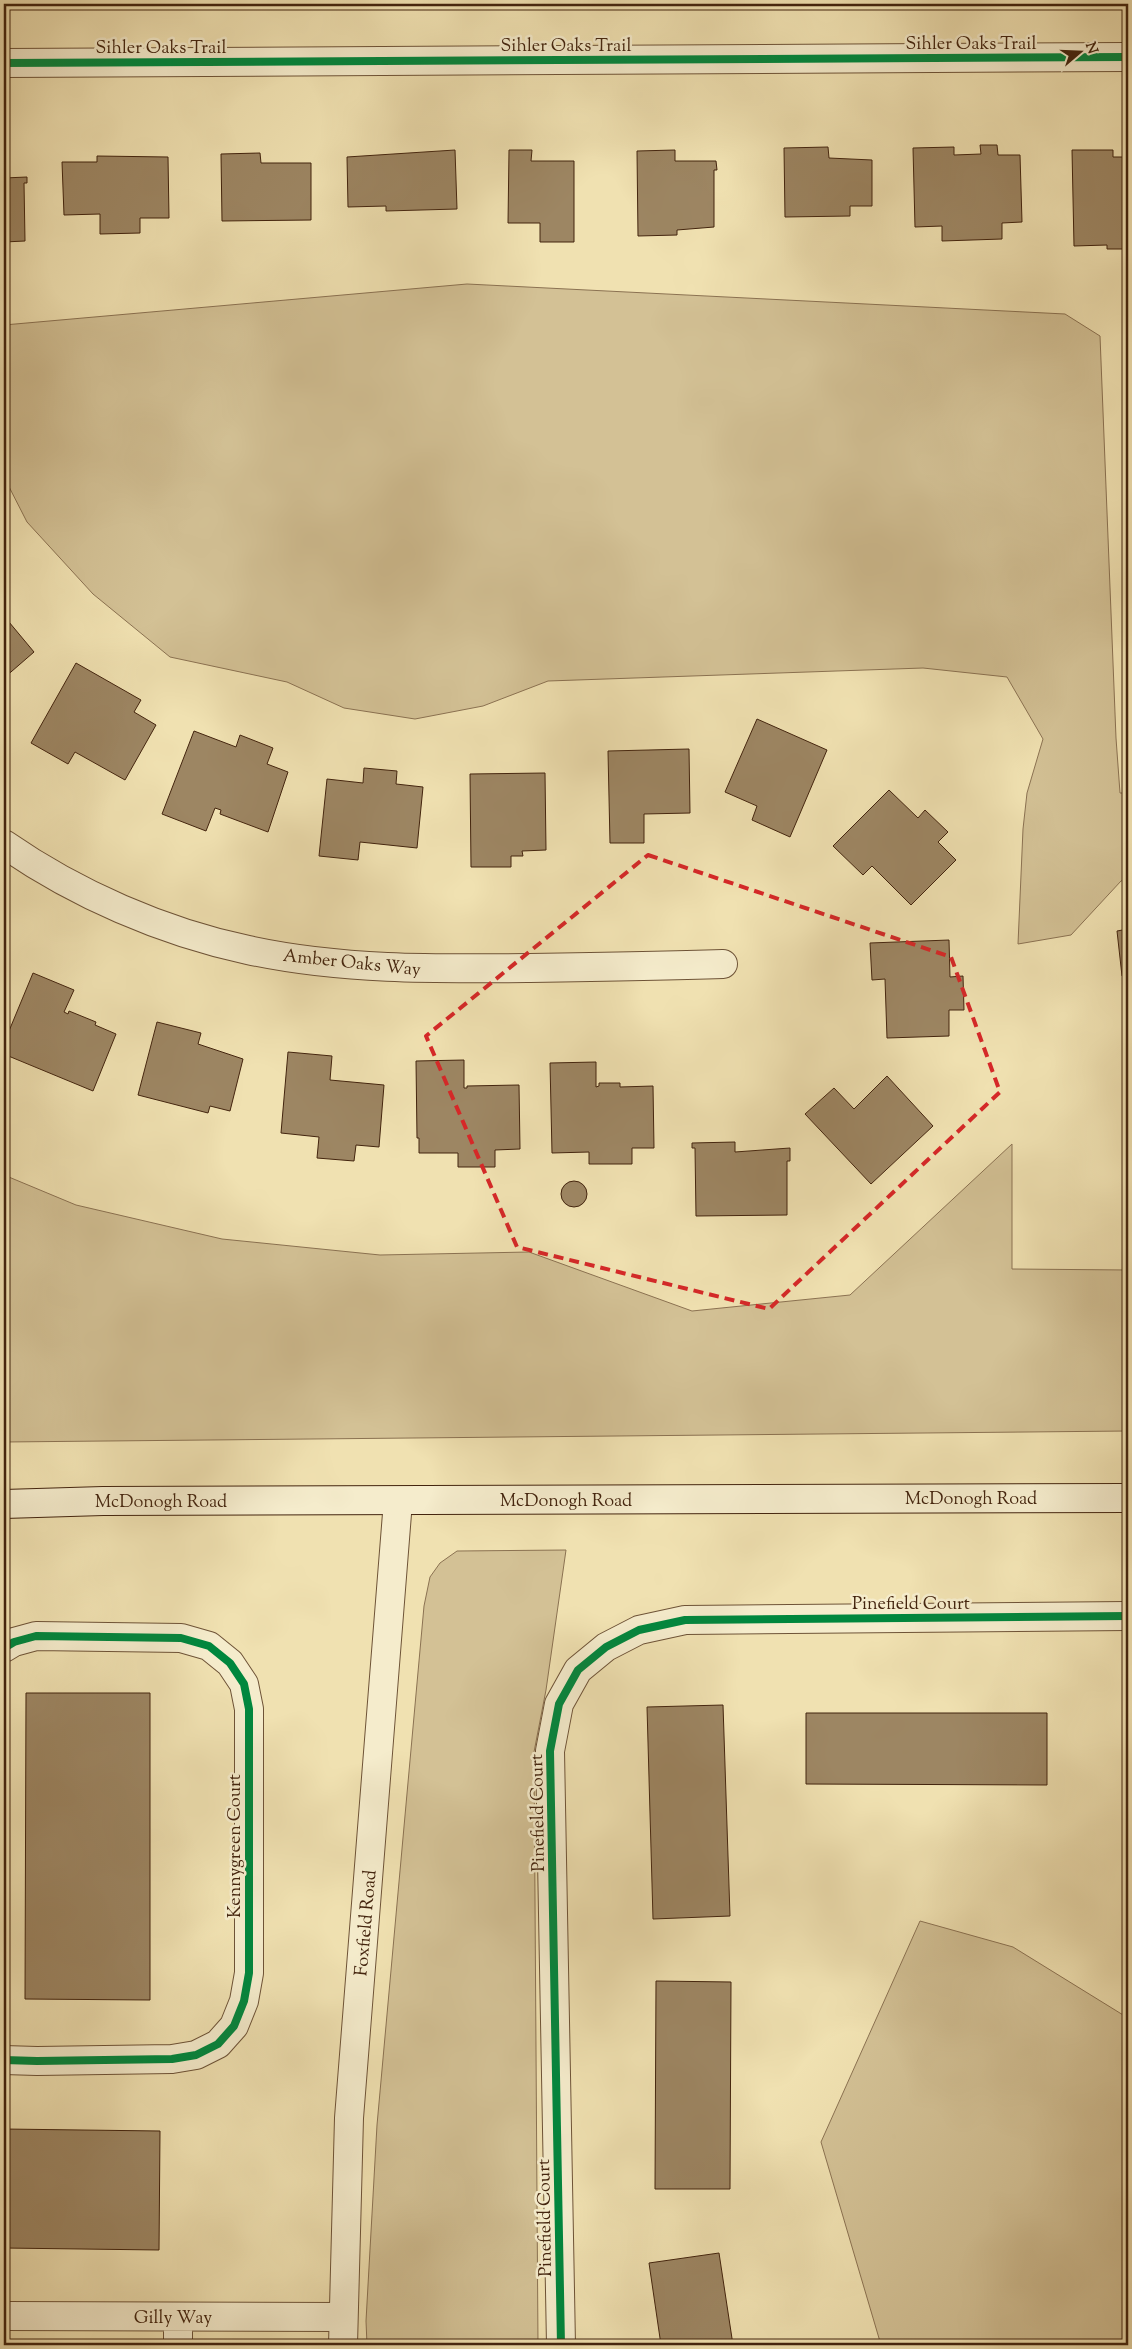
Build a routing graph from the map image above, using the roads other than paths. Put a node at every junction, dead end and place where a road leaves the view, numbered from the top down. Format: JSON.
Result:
{"nodes":[{"id":1,"x":1128,"y":57,"type":"edge"},
{"id":2,"x":4,"y":63,"type":"edge"},
{"id":3,"x":4,"y":844,"type":"edge"},
{"id":4,"x":723,"y":964,"type":"dead end"},
{"id":5,"x":1128,"y":1498,"type":"edge"},
{"id":6,"x":398,"y":1501,"type":"junction"},
{"id":7,"x":4,"y":1504,"type":"edge"},
{"id":8,"x":1128,"y":1616,"type":"edge"},
{"id":9,"x":4,"y":1648,"type":"edge"},
{"id":10,"x":4,"y":2060,"type":"edge"},
{"id":11,"x":4,"y":2316,"type":"edge"},
{"id":12,"x":343,"y":2317,"type":"junction"},
{"id":13,"x":178,"y":2318,"type":"junction"},
{"id":14,"x":178,"y":2345,"type":"edge"},
{"id":15,"x":343,"y":2345,"type":"edge"},
{"id":16,"x":561,"y":2345,"type":"edge"}],
"edges":[{"from":1,"to":2,"type":"street","name":"Sihler Oaks Trail"},
{"from":3,"to":4,"type":"street","name":"Amber Oaks Way"},
{"from":5,"to":6,"type":"street","name":"McDonogh Road"},
{"from":6,"to":7,"type":"street","name":"McDonogh Road"},
{"from":6,"to":12,"type":"street","name":"Foxfield Road"},
{"from":8,"to":16,"type":"street","name":"Pinefield Court"},
{"from":9,"to":10,"type":"street","name":"Kennygreen Court"},
{"from":11,"to":13,"type":"street","name":"Gilly Way"},
{"from":12,"to":13,"type":"street","name":"Gilly Way"},
{"from":12,"to":15,"type":"street","name":"Foxfield Road"},
{"from":13,"to":14,"type":"street"}]}
